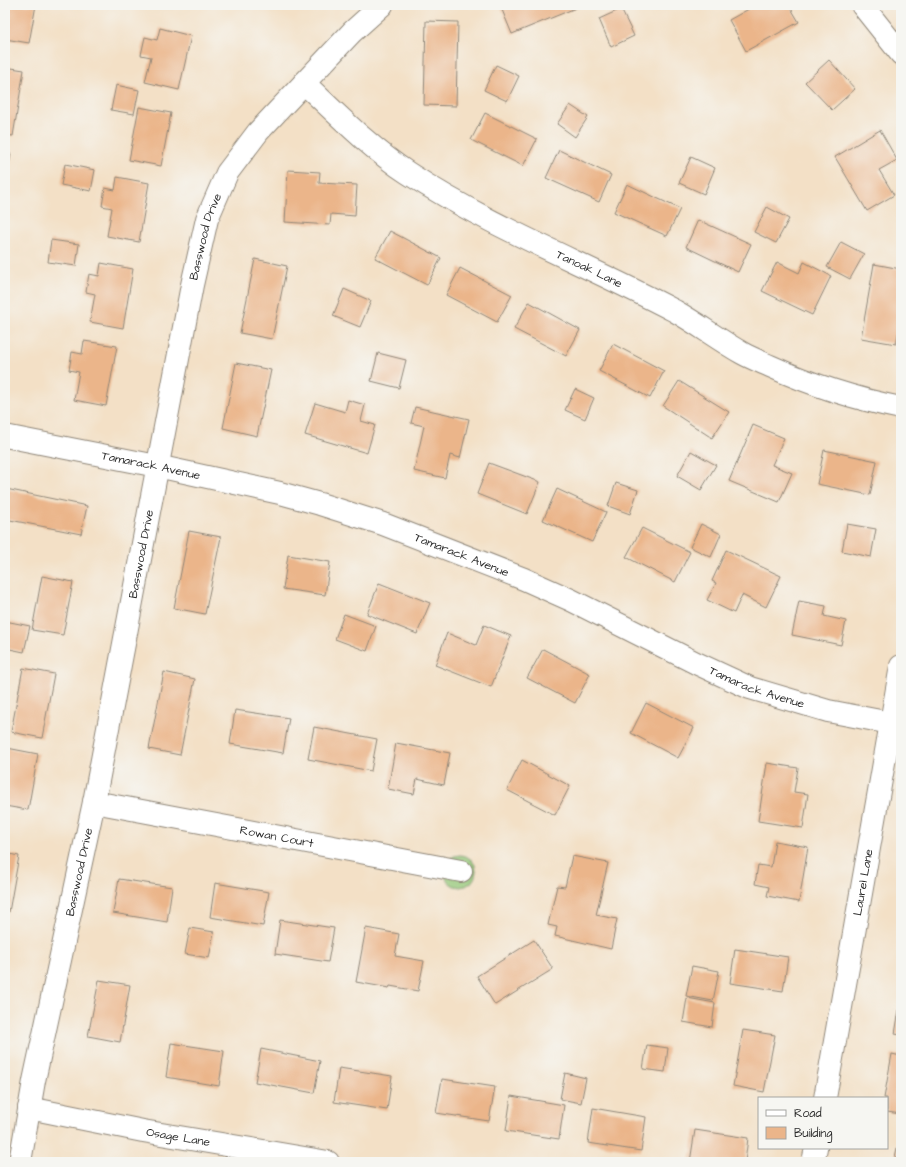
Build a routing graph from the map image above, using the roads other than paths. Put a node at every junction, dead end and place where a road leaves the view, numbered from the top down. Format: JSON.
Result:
{"nodes":[{"id":1,"x":382,"y":5,"type":"edge"},
{"id":2,"x":862,"y":5,"type":"edge"},
{"id":3,"x":901,"y":54,"type":"edge"},
{"id":4,"x":304,"y":83,"type":"junction"},
{"id":5,"x":901,"y":408,"type":"edge"},
{"id":6,"x":5,"y":436,"type":"edge"},
{"id":7,"x":157,"y":466,"type":"junction"},
{"id":8,"x":901,"y":666,"type":"edge"},
{"id":9,"x":896,"y":724,"type":"edge"},
{"id":10,"x":94,"y":802,"type":"junction"},
{"id":11,"x":461,"y":871,"type":"dead end"},
{"id":12,"x":825,"y":1097,"type":"edge"},
{"id":13,"x":29,"y":1108,"type":"junction"},
{"id":14,"x":816,"y":1149,"type":"edge"},
{"id":15,"x":20,"y":1162,"type":"edge"},
{"id":16,"x":328,"y":1162,"type":"edge"},
{"id":17,"x":813,"y":1162,"type":"edge"}],
"edges":[{"from":1,"to":4,"type":"street","name":"Basswood Drive"},
{"from":2,"to":3,"type":"street"},
{"from":4,"to":5,"type":"street","name":"Tanoak Lane"},
{"from":4,"to":7,"type":"street","name":"Basswood Drive"},
{"from":6,"to":7,"type":"street","name":"Tamarack Avenue"},
{"from":7,"to":9,"type":"street","name":"Tamarack Avenue"},
{"from":7,"to":10,"type":"street","name":"Basswood Drive"},
{"from":8,"to":9,"type":"street","name":"Laurel Lane"},
{"from":9,"to":12,"type":"street","name":"Laurel Lane"},
{"from":10,"to":11,"type":"street","name":"Rowan Court"},
{"from":10,"to":13,"type":"street","name":"Basswood Drive"},
{"from":13,"to":15,"type":"street","name":"Basswood Drive"},
{"from":13,"to":16,"type":"street","name":"Osage Lane"},
{"from":14,"to":17,"type":"street"}]}
